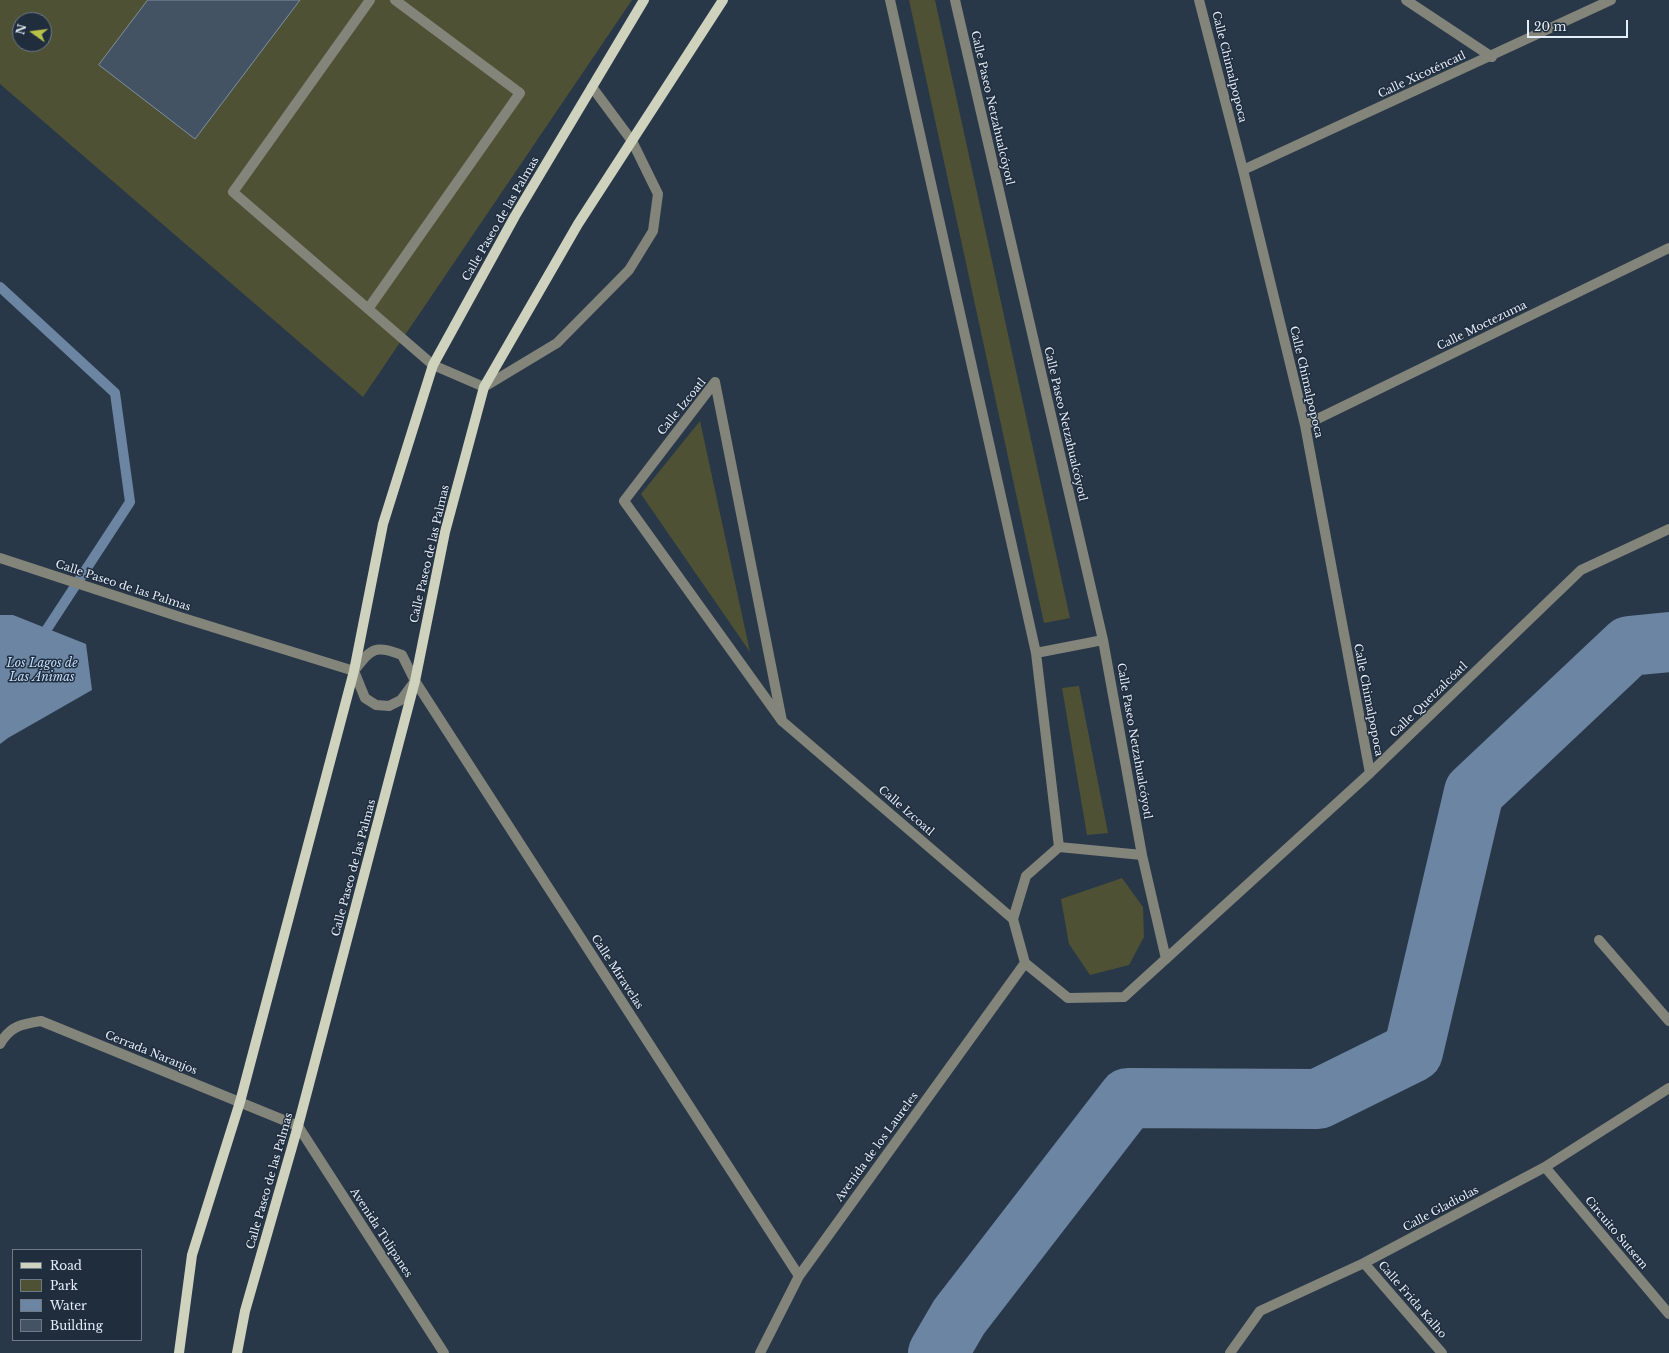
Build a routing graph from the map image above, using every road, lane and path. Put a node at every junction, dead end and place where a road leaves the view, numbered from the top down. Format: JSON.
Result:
{"nodes":[{"id":1,"x":370,"y":0,"type":"edge"},
{"id":2,"x":395,"y":0,"type":"edge"},
{"id":3,"x":644,"y":0,"type":"edge"},
{"id":4,"x":723,"y":0,"type":"edge"},
{"id":5,"x":890,"y":0,"type":"edge"},
{"id":6,"x":955,"y":0,"type":"edge"},
{"id":7,"x":1199,"y":0,"type":"edge"},
{"id":8,"x":1406,"y":0,"type":"edge"},
{"id":9,"x":1611,"y":0,"type":"edge"},
{"id":10,"x":1492,"y":57,"type":"junction"},
{"id":11,"x":592,"y":87,"type":"junction"},
{"id":12,"x":632,"y":140,"type":"junction"},
{"id":13,"x":1243,"y":170,"type":"junction"},
{"id":14,"x":1669,"y":248,"type":"edge"},
{"id":15,"x":368,"y":309,"type":"junction"},
{"id":16,"x":433,"y":365,"type":"junction"},
{"id":17,"x":484,"y":387,"type":"junction"},
{"id":18,"x":1305,"y":425,"type":"junction"},
{"id":19,"x":1669,"y":529,"type":"edge"},
{"id":20,"x":0,"y":558,"type":"edge"},
{"id":21,"x":1103,"y":640,"type":"junction"},
{"id":22,"x":1036,"y":653,"type":"junction"},
{"id":23,"x":354,"y":671,"type":"junction"},
{"id":24,"x":415,"y":681,"type":"junction"},
{"id":25,"x":782,"y":721,"type":"junction"},
{"id":26,"x":1370,"y":773,"type":"junction"},
{"id":27,"x":1059,"y":847,"type":"junction"},
{"id":28,"x":1142,"y":855,"type":"junction"},
{"id":29,"x":1013,"y":919,"type":"junction"},
{"id":30,"x":1599,"y":940,"type":"dead end"},
{"id":31,"x":1166,"y":959,"type":"junction"},
{"id":32,"x":1025,"y":963,"type":"junction"},
{"id":33,"x":1669,"y":1022,"type":"edge"},
{"id":34,"x":0,"y":1044,"type":"edge"},
{"id":35,"x":1669,"y":1088,"type":"edge"},
{"id":36,"x":240,"y":1102,"type":"junction"},
{"id":37,"x":298,"y":1126,"type":"junction"},
{"id":38,"x":1545,"y":1167,"type":"junction"},
{"id":39,"x":1364,"y":1263,"type":"junction"},
{"id":40,"x":799,"y":1276,"type":"junction"},
{"id":41,"x":1669,"y":1314,"type":"edge"},
{"id":42,"x":179,"y":1353,"type":"edge"},
{"id":43,"x":237,"y":1353,"type":"edge"},
{"id":44,"x":444,"y":1353,"type":"edge"},
{"id":45,"x":760,"y":1353,"type":"edge"},
{"id":46,"x":1230,"y":1353,"type":"edge"},
{"id":47,"x":1442,"y":1353,"type":"edge"}],
"edges":[{"from":1,"to":15,"type":"street"},
{"from":2,"to":15,"type":"street"},
{"from":3,"to":11,"type":"main road","name":"Calle Paseo de las Palmas"},
{"from":4,"to":12,"type":"main road","name":"Calle Paseo de las Palmas"},
{"from":5,"to":22,"type":"street"},
{"from":6,"to":21,"type":"street","name":"Calle Paseo Netzahualcóyotl"},
{"from":7,"to":13,"type":"street","name":"Calle Chimalpopoca"},
{"from":8,"to":10,"type":"street"},
{"from":9,"to":10,"type":"street","name":"Calle Xicoténcatl"},
{"from":10,"to":13,"type":"street","name":"Calle Xicoténcatl"},
{"from":11,"to":12,"type":"street"},
{"from":11,"to":16,"type":"main road","name":"Calle Paseo de las Palmas"},
{"from":12,"to":17,"type":"main road","name":"Calle Paseo de las Palmas"},
{"from":12,"to":17,"type":"street"},
{"from":13,"to":18,"type":"street","name":"Calle Chimalpopoca"},
{"from":14,"to":18,"type":"street","name":"Calle Moctezuma"},
{"from":15,"to":16,"type":"street"},
{"from":16,"to":17,"type":"street"},
{"from":16,"to":23,"type":"main road","name":"Calle Paseo de las Palmas"},
{"from":17,"to":24,"type":"main road","name":"Calle Paseo de las Palmas"},
{"from":18,"to":26,"type":"street","name":"Calle Chimalpopoca"},
{"from":19,"to":26,"type":"street","name":"Calle Quetzalcóatl"},
{"from":20,"to":23,"type":"street","name":"Calle Paseo de las Palmas"},
{"from":21,"to":22,"type":"street"},
{"from":21,"to":28,"type":"street","name":"Calle Paseo Netzahualcóyotl"},
{"from":22,"to":27,"type":"street"},
{"from":23,"to":24,"type":"street"},
{"from":23,"to":24,"type":"street"},
{"from":23,"to":36,"type":"main road","name":"Calle Paseo de las Palmas"},
{"from":24,"to":37,"type":"main road","name":"Calle Paseo de las Palmas"},
{"from":24,"to":40,"type":"street","name":"Calle Miravelas"},
{"from":25,"to":25,"type":"street","name":"Calle Izcoatl"},
{"from":25,"to":29,"type":"street","name":"Calle Izcoatl"},
{"from":26,"to":31,"type":"street","name":"Calle Quetzalcóatl"},
{"from":27,"to":28,"type":"street"},
{"from":27,"to":29,"type":"street"},
{"from":28,"to":31,"type":"street","name":"Calle Paseo Netzahualcóyotl"},
{"from":29,"to":32,"type":"street"},
{"from":30,"to":33,"type":"street"},
{"from":31,"to":32,"type":"street","name":"Calle Quetzalcóatl"},
{"from":32,"to":40,"type":"street","name":"Avenida de los Laureles"},
{"from":34,"to":36,"type":"street","name":"Cerrada Naranjos"},
{"from":35,"to":38,"type":"street","name":"Calle Gladiolas"},
{"from":36,"to":37,"type":"street","name":"Cerrada Naranjos"},
{"from":36,"to":42,"type":"main road","name":"Calle Paseo de las Palmas"},
{"from":37,"to":43,"type":"main road","name":"Calle Paseo de las Palmas"},
{"from":37,"to":44,"type":"street","name":"Avenida Tulipanes"},
{"from":38,"to":39,"type":"street","name":"Calle Gladiolas"},
{"from":38,"to":41,"type":"street","name":"Circuito Sutsem"},
{"from":39,"to":46,"type":"street","name":"Calle Gladiolas"},
{"from":39,"to":47,"type":"street","name":"Calle Frida Kalho"},
{"from":40,"to":45,"type":"street","name":"Avenida de los Laureles"}]}
